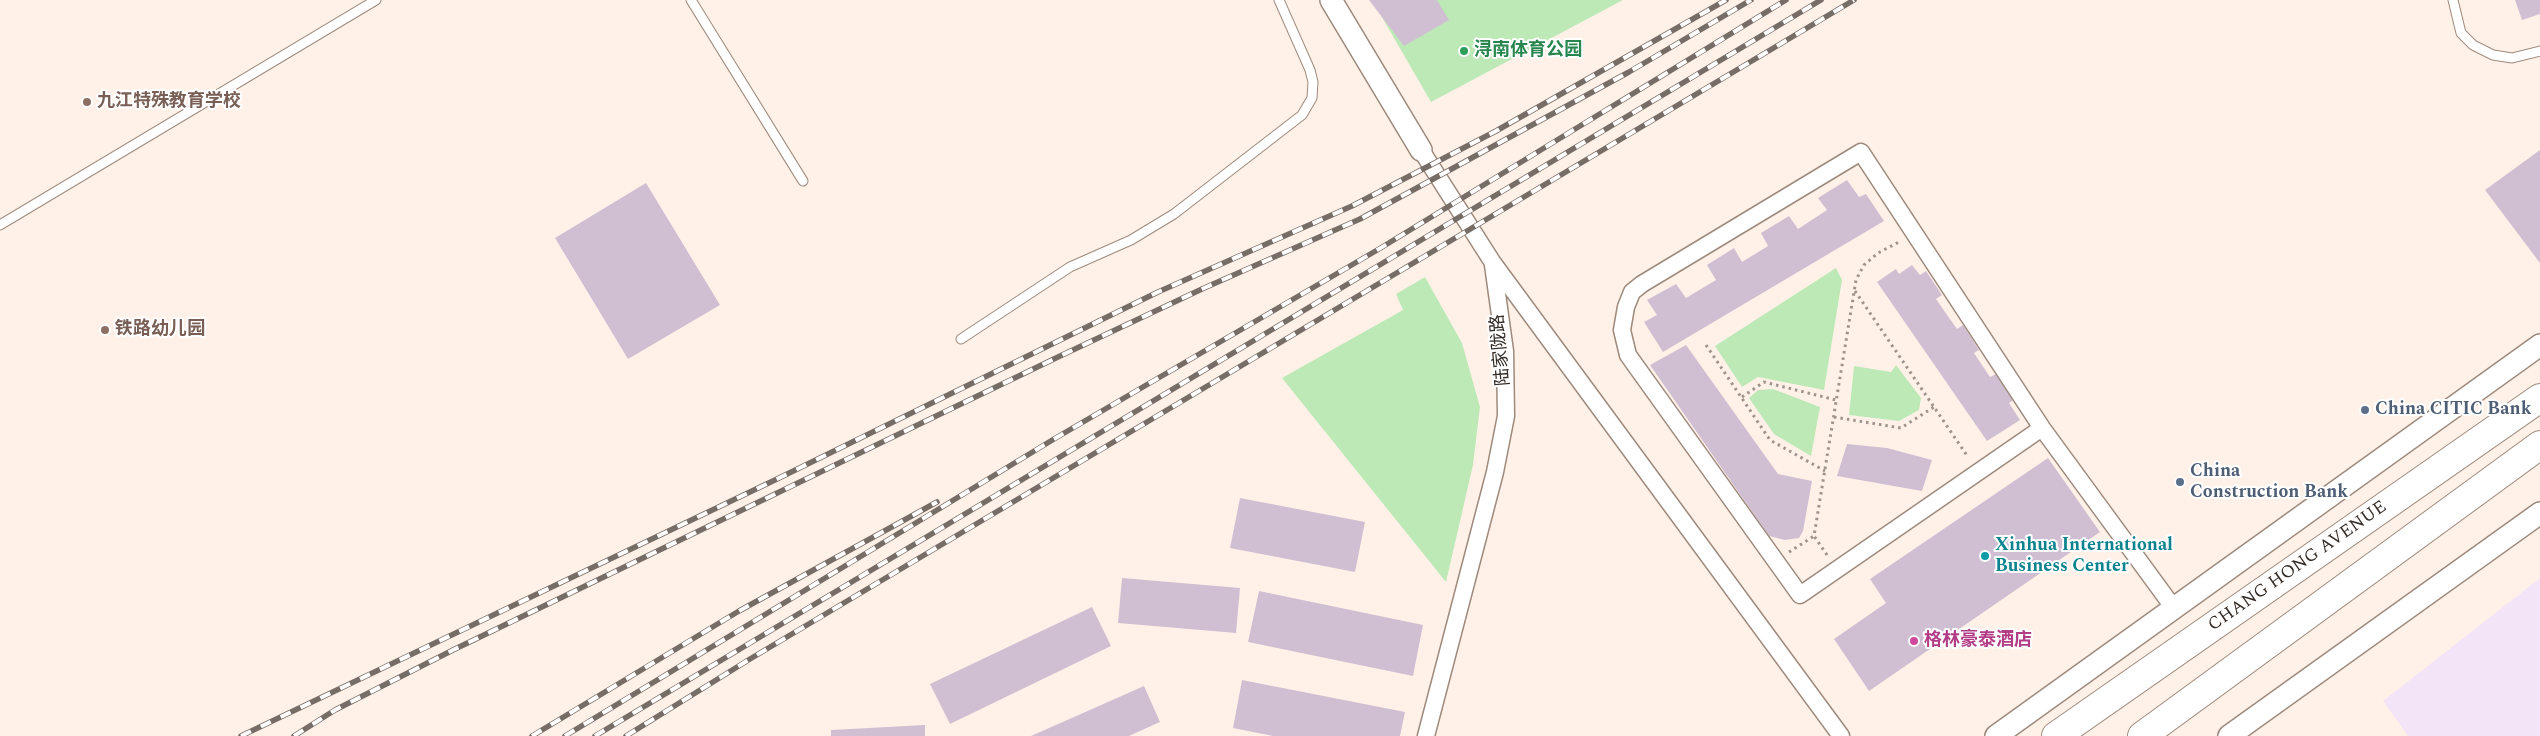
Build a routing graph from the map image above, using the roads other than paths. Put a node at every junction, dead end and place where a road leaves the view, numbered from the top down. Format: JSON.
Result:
{"nodes":[{"id":1,"x":376,"y":0,"type":"edge"},
{"id":2,"x":691,"y":0,"type":"edge"},
{"id":3,"x":1279,"y":0,"type":"edge"},
{"id":4,"x":1330,"y":0,"type":"edge"},
{"id":5,"x":2453,"y":0,"type":"edge"},
{"id":6,"x":2540,"y":50,"type":"edge"},
{"id":7,"x":1421,"y":150,"type":"joint"},
{"id":8,"x":803,"y":181,"type":"dead end"},
{"id":9,"x":0,"y":225,"type":"edge"},
{"id":10,"x":1492,"y":263,"type":"junction"},
{"id":11,"x":961,"y":340,"type":"dead end"},
{"id":12,"x":2540,"y":345,"type":"edge"},
{"id":13,"x":2540,"y":398,"type":"edge"},
{"id":14,"x":2042,"y":428,"type":"junction"},
{"id":15,"x":2540,"y":445,"type":"edge"},
{"id":16,"x":2540,"y":513,"type":"edge"},
{"id":17,"x":2172,"y":607,"type":"junction"},
{"id":18,"x":1426,"y":736,"type":"edge"},
{"id":19,"x":1841,"y":736,"type":"edge"},
{"id":20,"x":1996,"y":736,"type":"edge"},
{"id":21,"x":2056,"y":736,"type":"edge"},
{"id":22,"x":2142,"y":736,"type":"edge"},
{"id":23,"x":2229,"y":736,"type":"edge"}],
"edges":[{"from":1,"to":9,"type":"lane"},
{"from":2,"to":8,"type":"lane"},
{"from":3,"to":11,"type":"lane"},
{"from":4,"to":7,"type":"street","name":"陆家陇路"},
{"from":5,"to":6,"type":"lane"},
{"from":7,"to":10,"type":"street","name":"陆家陇路"},
{"from":10,"to":18,"type":"street","name":"陆家陇路"},
{"from":10,"to":19,"type":"street"},
{"from":12,"to":17,"type":"street"},
{"from":13,"to":21,"type":"highway","name":"CHANG HONG AVENUE"},
{"from":14,"to":14,"type":"street"},
{"from":14,"to":17,"type":"street"},
{"from":15,"to":22,"type":"highway"},
{"from":16,"to":23,"type":"street"},
{"from":17,"to":20,"type":"street"}]}
